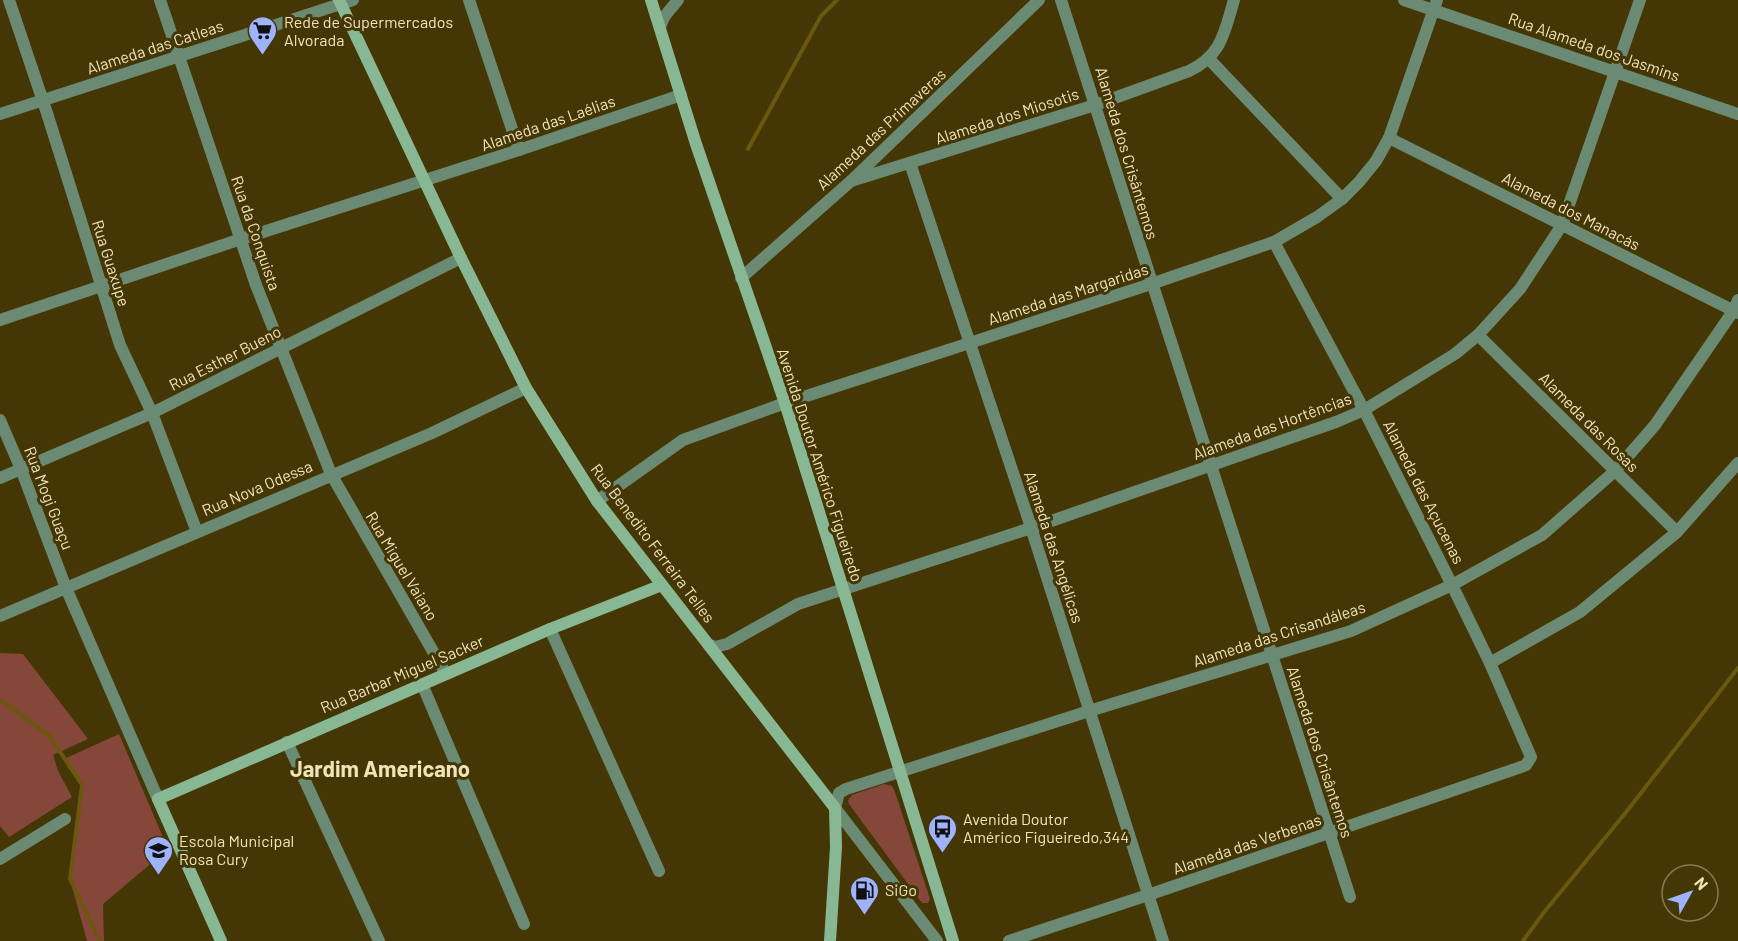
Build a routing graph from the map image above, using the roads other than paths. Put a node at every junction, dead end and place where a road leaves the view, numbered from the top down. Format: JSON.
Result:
{"nodes":[{"id":1,"x":9,"y":0,"type":"edge"},
{"id":2,"x":160,"y":0,"type":"edge"},
{"id":3,"x":353,"y":0,"type":"edge"},
{"id":4,"x":470,"y":0,"type":"edge"},
{"id":5,"x":651,"y":0,"type":"edge"},
{"id":6,"x":678,"y":0,"type":"edge"},
{"id":7,"x":1039,"y":0,"type":"edge"},
{"id":8,"x":1061,"y":0,"type":"edge"},
{"id":9,"x":1234,"y":0,"type":"edge"},
{"id":10,"x":1404,"y":0,"type":"edge"},
{"id":11,"x":1640,"y":0,"type":"edge"},
{"id":12,"x":340,"y":2,"type":"edge"},
{"id":13,"x":1435,"y":5,"type":"edge"},
{"id":14,"x":660,"y":27,"type":"junction"},
{"id":15,"x":179,"y":57,"type":"junction"},
{"id":16,"x":1209,"y":59,"type":"junction"},
{"id":17,"x":1616,"y":73,"type":"junction"},
{"id":18,"x":681,"y":94,"type":"junction"},
{"id":19,"x":43,"y":100,"type":"junction"},
{"id":20,"x":1095,"y":105,"type":"junction"},
{"id":21,"x":0,"y":114,"type":"edge"},
{"id":22,"x":1738,"y":114,"type":"edge"},
{"id":23,"x":1389,"y":138,"type":"junction"},
{"id":24,"x":519,"y":150,"type":"junction"},
{"id":25,"x":878,"y":156,"type":"junction"},
{"id":26,"x":910,"y":164,"type":"junction"},
{"id":27,"x":885,"y":171,"type":"junction"},
{"id":28,"x":425,"y":180,"type":"junction"},
{"id":29,"x":851,"y":181,"type":"junction"},
{"id":30,"x":1342,"y":199,"type":"junction"},
{"id":31,"x":1562,"y":225,"type":"junction"},
{"id":32,"x":241,"y":239,"type":"junction"},
{"id":33,"x":1274,"y":242,"type":"junction"},
{"id":34,"x":461,"y":258,"type":"junction"},
{"id":35,"x":741,"y":278,"type":"junction"},
{"id":36,"x":1151,"y":284,"type":"junction"},
{"id":37,"x":101,"y":285,"type":"junction"},
{"id":38,"x":1737,"y":308,"type":"edge"},
{"id":39,"x":0,"y":320,"type":"edge"},
{"id":40,"x":1478,"y":335,"type":"junction"},
{"id":41,"x":970,"y":344,"type":"junction"},
{"id":42,"x":280,"y":349,"type":"junction"},
{"id":43,"x":526,"y":388,"type":"junction"},
{"id":44,"x":785,"y":403,"type":"junction"},
{"id":45,"x":1364,"y":410,"type":"junction"},
{"id":46,"x":152,"y":413,"type":"junction"},
{"id":47,"x":0,"y":420,"type":"edge"},
{"id":48,"x":1738,"y":462,"type":"edge"},
{"id":49,"x":1210,"y":466,"type":"junction"},
{"id":50,"x":21,"y":469,"type":"junction"},
{"id":51,"x":1616,"y":471,"type":"junction"},
{"id":52,"x":331,"y":474,"type":"junction"},
{"id":53,"x":0,"y":478,"type":"edge"},
{"id":54,"x":597,"y":501,"type":"junction"},
{"id":55,"x":1031,"y":528,"type":"junction"},
{"id":56,"x":197,"y":532,"type":"junction"},
{"id":57,"x":1677,"y":532,"type":"junction"},
{"id":58,"x":662,"y":585,"type":"junction"},
{"id":59,"x":1452,"y":585,"type":"junction"},
{"id":60,"x":66,"y":588,"type":"junction"},
{"id":61,"x":843,"y":589,"type":"junction"},
{"id":62,"x":0,"y":616,"type":"edge"},
{"id":63,"x":550,"y":629,"type":"junction"},
{"id":64,"x":710,"y":645,"type":"junction"},
{"id":65,"x":1271,"y":655,"type":"junction"},
{"id":66,"x":1490,"y":663,"type":"junction"},
{"id":67,"x":447,"y":674,"type":"junction"},
{"id":68,"x":422,"y":684,"type":"junction"},
{"id":69,"x":1089,"y":711,"type":"junction"},
{"id":70,"x":287,"y":741,"type":"junction"},
{"id":71,"x":1528,"y":762,"type":"joint"},
{"id":72,"x":902,"y":772,"type":"junction"},
{"id":73,"x":158,"y":799,"type":"junction"},
{"id":74,"x":835,"y":808,"type":"junction"},
{"id":75,"x":64,"y":819,"type":"dead end"},
{"id":76,"x":1329,"y":833,"type":"junction"},
{"id":77,"x":0,"y":859,"type":"edge"},
{"id":78,"x":659,"y":871,"type":"dead end"},
{"id":79,"x":1148,"y":896,"type":"junction"},
{"id":80,"x":1350,"y":897,"type":"dead end"},
{"id":81,"x":524,"y":924,"type":"dead end"},
{"id":82,"x":221,"y":941,"type":"edge"},
{"id":83,"x":379,"y":941,"type":"edge"},
{"id":84,"x":830,"y":941,"type":"edge"},
{"id":85,"x":937,"y":941,"type":"edge"},
{"id":86,"x":953,"y":941,"type":"edge"},
{"id":87,"x":1009,"y":941,"type":"edge"},
{"id":88,"x":1163,"y":941,"type":"edge"}],
"edges":[{"from":1,"to":19,"type":"street","name":"Rua Guaxupe"},
{"from":2,"to":15,"type":"street","name":"Rua da Conquista"},
{"from":3,"to":12,"type":"street","name":"Alameda das Catleas"},
{"from":4,"to":24,"type":"street"},
{"from":5,"to":14,"type":"main road","name":"Avenida Doutor Américo Figueiredo"},
{"from":6,"to":14,"type":"street"},
{"from":7,"to":25,"type":"street","name":"Alameda das Primaveras"},
{"from":8,"to":20,"type":"street","name":"Alameda dos Crisântemos"},
{"from":9,"to":16,"type":"street","name":"Alameda dos Miosotis"},
{"from":10,"to":13,"type":"street","name":"Rua Alameda dos Jasmins"},
{"from":11,"to":17,"type":"street","name":"Alameda das Hortências"},
{"from":12,"to":15,"type":"street","name":"Alameda das Catleas"},
{"from":12,"to":28,"type":"main road","name":"Rua Benedito Ferreira Telles"},
{"from":13,"to":17,"type":"street","name":"Rua Alameda dos Jasmins"},
{"from":13,"to":23,"type":"street","name":"Alameda das Margaridas"},
{"from":14,"to":18,"type":"main road","name":"Avenida Doutor Américo Figueiredo"},
{"from":15,"to":19,"type":"street","name":"Alameda das Catleas"},
{"from":15,"to":32,"type":"street","name":"Rua da Conquista"},
{"from":16,"to":20,"type":"street","name":"Alameda dos Miosotis"},
{"from":16,"to":30,"type":"street"},
{"from":17,"to":22,"type":"street","name":"Rua Alameda dos Jasmins"},
{"from":17,"to":31,"type":"street","name":"Alameda das Hortências"},
{"from":18,"to":24,"type":"street","name":"Alameda das Laélias"},
{"from":18,"to":35,"type":"main road","name":"Avenida Doutor Américo Figueiredo"},
{"from":19,"to":21,"type":"street","name":"Alameda das Catleas"},
{"from":19,"to":37,"type":"street","name":"Rua Guaxupe"},
{"from":20,"to":26,"type":"street","name":"Alameda dos Miosotis"},
{"from":20,"to":36,"type":"street","name":"Alameda dos Crisântemos"},
{"from":23,"to":30,"type":"street","name":"Alameda das Margaridas"},
{"from":23,"to":31,"type":"street","name":"Alameda dos Manacás"},
{"from":24,"to":28,"type":"street","name":"Alameda das Laélias"},
{"from":25,"to":27,"type":"street"},
{"from":25,"to":29,"type":"street","name":"Alameda das Primaveras"},
{"from":26,"to":27,"type":"street","name":"Alameda dos Miosotis"},
{"from":26,"to":41,"type":"street","name":"Alameda das Angélicas"},
{"from":27,"to":29,"type":"street","name":"Alameda dos Miosotis"},
{"from":28,"to":32,"type":"street","name":"Alameda das Laélias"},
{"from":28,"to":34,"type":"main road","name":"Rua Benedito Ferreira Telles"},
{"from":29,"to":35,"type":"street","name":"Alameda das Primaveras"},
{"from":30,"to":33,"type":"street","name":"Alameda das Margaridas"},
{"from":31,"to":38,"type":"street","name":"Alameda dos Manacás"},
{"from":31,"to":40,"type":"street","name":"Alameda das Hortências"},
{"from":32,"to":37,"type":"street","name":"Alameda das Laélias"},
{"from":32,"to":42,"type":"street","name":"Rua da Conquista"},
{"from":33,"to":36,"type":"street","name":"Alameda das Margaridas"},
{"from":33,"to":45,"type":"street","name":"Alameda das Açucenas"},
{"from":34,"to":42,"type":"street","name":"Rua Esther Bueno"},
{"from":34,"to":43,"type":"main road","name":"Rua Benedito Ferreira Telles"},
{"from":35,"to":44,"type":"main road","name":"Avenida Doutor Américo Figueiredo"},
{"from":36,"to":41,"type":"street","name":"Alameda das Margaridas"},
{"from":36,"to":49,"type":"street","name":"Alameda dos Crisântemos"},
{"from":37,"to":39,"type":"street","name":"Alameda das Laélias"},
{"from":37,"to":46,"type":"street","name":"Rua Guaxupe"},
{"from":38,"to":51,"type":"street","name":"Alameda das Crisandáleas"},
{"from":40,"to":45,"type":"street","name":"Alameda das Hortências"},
{"from":40,"to":51,"type":"street","name":"Alameda das Rosas"},
{"from":41,"to":44,"type":"street","name":"Alameda das Margaridas"},
{"from":41,"to":55,"type":"street","name":"Alameda das Angélicas"},
{"from":42,"to":46,"type":"street","name":"Rua Esther Bueno"},
{"from":42,"to":52,"type":"street","name":"Rua da Conquista"},
{"from":43,"to":52,"type":"street","name":"Rua Nova Odessa"},
{"from":43,"to":54,"type":"main road","name":"Rua Benedito Ferreira Telles"},
{"from":44,"to":54,"type":"street","name":"Alameda das Margaridas"},
{"from":44,"to":61,"type":"main road","name":"Avenida Doutor Américo Figueiredo"},
{"from":45,"to":49,"type":"street","name":"Alameda das Hortências"},
{"from":45,"to":59,"type":"street","name":"Alameda das Açucenas"},
{"from":46,"to":50,"type":"street","name":"Rua Esther Bueno"},
{"from":46,"to":56,"type":"street","name":"Rua Guaxupe"},
{"from":47,"to":50,"type":"street","name":"Rua Mogi Guaçu"},
{"from":48,"to":57,"type":"street"},
{"from":49,"to":55,"type":"street","name":"Alameda das Hortências"},
{"from":49,"to":65,"type":"street","name":"Alameda dos Crisântemos"},
{"from":50,"to":53,"type":"street","name":"Rua Esther Bueno"},
{"from":50,"to":60,"type":"street","name":"Rua Mogi Guaçu"},
{"from":51,"to":57,"type":"street","name":"Alameda das Rosas"},
{"from":51,"to":59,"type":"street","name":"Alameda das Crisandáleas"},
{"from":52,"to":56,"type":"street","name":"Rua Nova Odessa"},
{"from":52,"to":67,"type":"street","name":"Rua Miguel Vaiano"},
{"from":54,"to":58,"type":"main road","name":"Rua Benedito Ferreira Telles"},
{"from":55,"to":61,"type":"street","name":"Alameda das Hortências"},
{"from":55,"to":69,"type":"street","name":"Alameda das Angélicas"},
{"from":56,"to":60,"type":"street","name":"Rua Nova Odessa"},
{"from":57,"to":66,"type":"street"},
{"from":58,"to":63,"type":"main road","name":"Rua Barbar Miguel Sacker"},
{"from":58,"to":64,"type":"main road","name":"Rua Benedito Ferreira Telles"},
{"from":59,"to":65,"type":"street","name":"Alameda das Crisandáleas"},
{"from":59,"to":66,"type":"street","name":"Alameda das Açucenas"},
{"from":60,"to":62,"type":"street","name":"Rua Nova Odessa"},
{"from":60,"to":73,"type":"street","name":"Rua Mogi Guaçu"},
{"from":61,"to":64,"type":"street","name":"Alameda das Hortências"},
{"from":61,"to":72,"type":"main road","name":"Avenida Doutor Américo Figueiredo"},
{"from":63,"to":67,"type":"main road","name":"Rua Barbar Miguel Sacker"},
{"from":63,"to":78,"type":"street"},
{"from":64,"to":74,"type":"main road","name":"Rua Benedito Ferreira Telles"},
{"from":65,"to":69,"type":"street","name":"Alameda das Crisandáleas"},
{"from":65,"to":76,"type":"street","name":"Alameda dos Crisântemos"},
{"from":66,"to":71,"type":"street","name":"Alameda das Açucenas"},
{"from":67,"to":68,"type":"main road","name":"Rua Barbar Miguel Sacker"},
{"from":68,"to":70,"type":"main road","name":"Rua Barbar Miguel Sacker"},
{"from":68,"to":81,"type":"street"},
{"from":69,"to":72,"type":"street","name":"Alameda das Crisandáleas"},
{"from":69,"to":79,"type":"street","name":"Alameda das Angélicas"},
{"from":70,"to":73,"type":"main road","name":"Rua Barbar Miguel Sacker"},
{"from":70,"to":83,"type":"street"},
{"from":71,"to":76,"type":"street","name":"Alameda das Verbenas"},
{"from":72,"to":74,"type":"street","name":"Alameda das Crisandáleas"},
{"from":72,"to":86,"type":"main road","name":"Avenida Doutor Américo Figueiredo"},
{"from":73,"to":82,"type":"main road"},
{"from":74,"to":84,"type":"main road"},
{"from":74,"to":85,"type":"street","name":"Rua Benedito Ferreira Telles"},
{"from":75,"to":77,"type":"street"},
{"from":76,"to":79,"type":"street","name":"Alameda das Verbenas"},
{"from":76,"to":80,"type":"street","name":"Alameda dos Crisântemos"},
{"from":79,"to":87,"type":"street","name":"Alameda das Verbenas"},
{"from":79,"to":88,"type":"street","name":"Alameda das Angélicas"}]}
